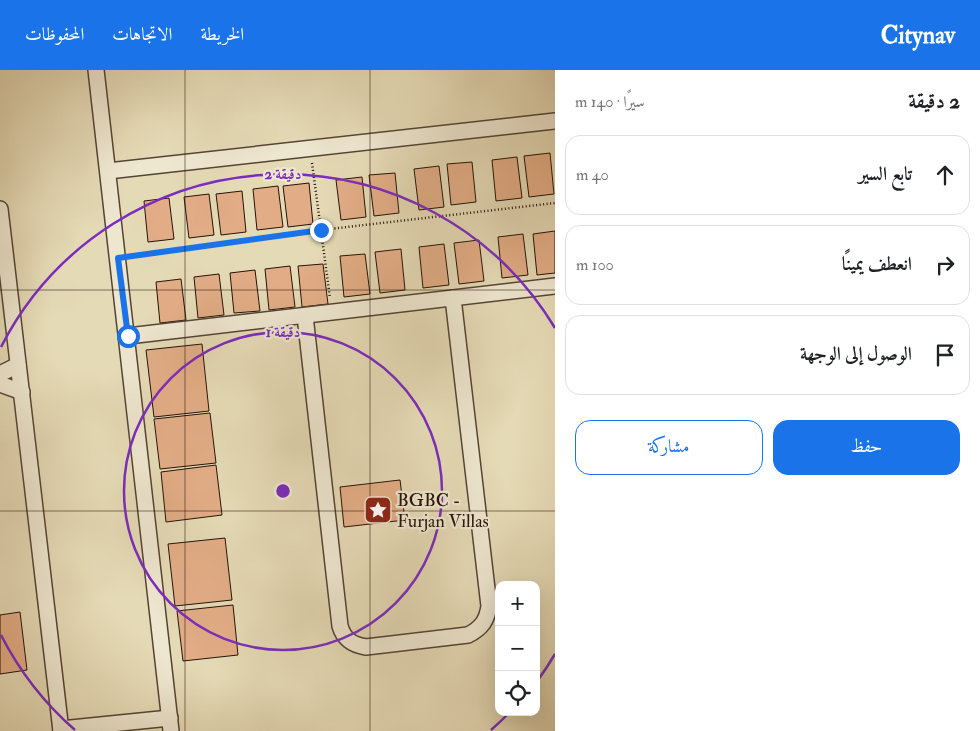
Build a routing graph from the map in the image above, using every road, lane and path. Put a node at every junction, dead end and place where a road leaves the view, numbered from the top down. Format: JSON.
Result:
{"nodes":[{"id":1,"x":96,"y":70,"type":"edge"},
{"id":2,"x":555,"y":121,"type":"edge"},
{"id":3,"x":311,"y":148,"type":"junction"},
{"id":4,"x":108,"y":171,"type":"junction"},
{"id":5,"x":555,"y":203,"type":"edge"},
{"id":6,"x":0,"y":209,"type":"edge"},
{"id":7,"x":321,"y":230,"type":"junction"},
{"id":8,"x":118,"y":258,"type":"junction"},
{"id":9,"x":555,"y":286,"type":"edge"},
{"id":10,"x":453,"y":298,"type":"junction"},
{"id":11,"x":331,"y":312,"type":"junction"},
{"id":12,"x":304,"y":316,"type":"junction"},
{"id":13,"x":128,"y":336,"type":"junction"},
{"id":14,"x":18,"y":365,"type":"junction"},
{"id":15,"x":0,"y":374,"type":"edge"},
{"id":16,"x":0,"y":384,"type":"edge"},
{"id":17,"x":22,"y":392,"type":"junction"},
{"id":18,"x":170,"y":724,"type":"edge"},
{"id":19,"x":61,"y":730,"type":"edge"}],
"edges":[{"from":1,"to":4,"type":"street"},
{"from":2,"to":3,"type":"street"},
{"from":3,"to":4,"type":"street"},
{"from":3,"to":7,"type":"path"},
{"from":4,"to":8,"type":"street"},
{"from":5,"to":7,"type":"path"},
{"from":6,"to":14,"type":"street"},
{"from":7,"to":8,"type":"path"},
{"from":7,"to":11,"type":"path"},
{"from":8,"to":13,"type":"street"},
{"from":9,"to":10,"type":"street"},
{"from":10,"to":11,"type":"street"},
{"from":10,"to":12,"type":"street"},
{"from":11,"to":12,"type":"street"},
{"from":12,"to":13,"type":"street"},
{"from":13,"to":18,"type":"street"},
{"from":14,"to":15,"type":"street"},
{"from":14,"to":17,"type":"street"},
{"from":16,"to":17,"type":"street"},
{"from":17,"to":19,"type":"street"},
{"from":18,"to":19,"type":"street"}]}
